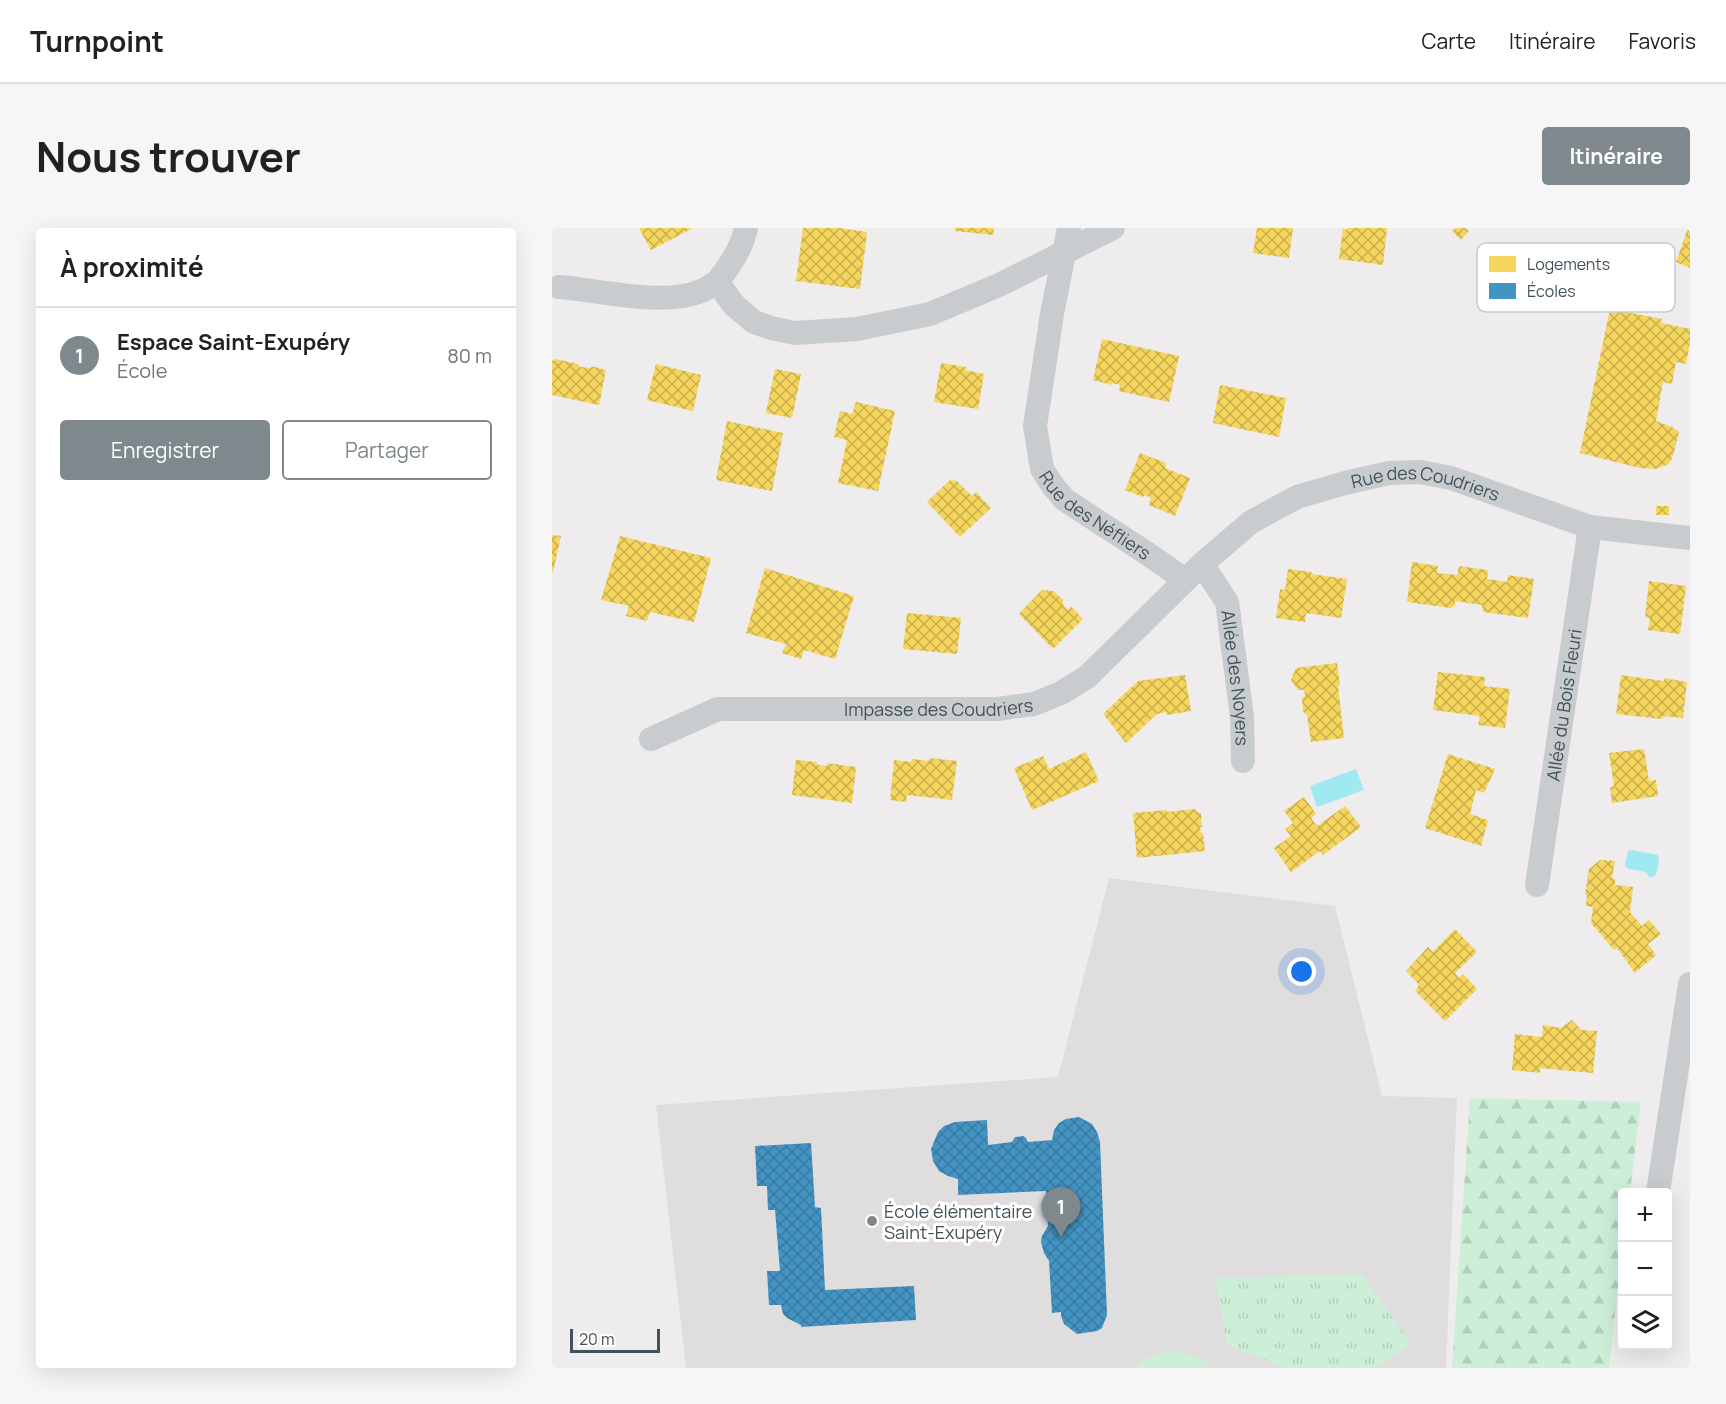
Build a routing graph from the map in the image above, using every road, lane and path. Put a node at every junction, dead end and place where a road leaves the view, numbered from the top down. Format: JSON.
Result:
{"nodes":[{"id":1,"x":746,"y":228,"type":"edge"},
{"id":2,"x":1069,"y":228,"type":"edge"},
{"id":3,"x":1113,"y":228,"type":"edge"},
{"id":4,"x":1063,"y":253,"type":"junction"},
{"id":5,"x":717,"y":282,"type":"junction"},
{"id":6,"x":554,"y":286,"type":"edge"},
{"id":7,"x":1590,"y":527,"type":"junction"},
{"id":8,"x":1690,"y":538,"type":"edge"},
{"id":9,"x":1193,"y":572,"type":"junction"},
{"id":10,"x":651,"y":739,"type":"dead end"},
{"id":11,"x":1243,"y":761,"type":"dead end"},
{"id":12,"x":1537,"y":885,"type":"dead end"},
{"id":13,"x":1690,"y":984,"type":"edge"},
{"id":14,"x":1659,"y":1188,"type":"edge"}],
"edges":[{"from":1,"to":5,"type":"street"},
{"from":2,"to":4,"type":"street","name":"Rue des Néfliers"},
{"from":3,"to":4,"type":"street"},
{"from":4,"to":5,"type":"street"},
{"from":4,"to":9,"type":"street","name":"Rue des Néfliers"},
{"from":5,"to":6,"type":"street"},
{"from":7,"to":8,"type":"street","name":"Rue des Coudriers"},
{"from":7,"to":9,"type":"street","name":"Rue des Coudriers"},
{"from":7,"to":12,"type":"street","name":"Allée du Bois Fleuri"},
{"from":9,"to":10,"type":"street","name":"Impasse des Coudriers"},
{"from":9,"to":11,"type":"street","name":"Allée des Noyers"},
{"from":13,"to":14,"type":"street"}]}
